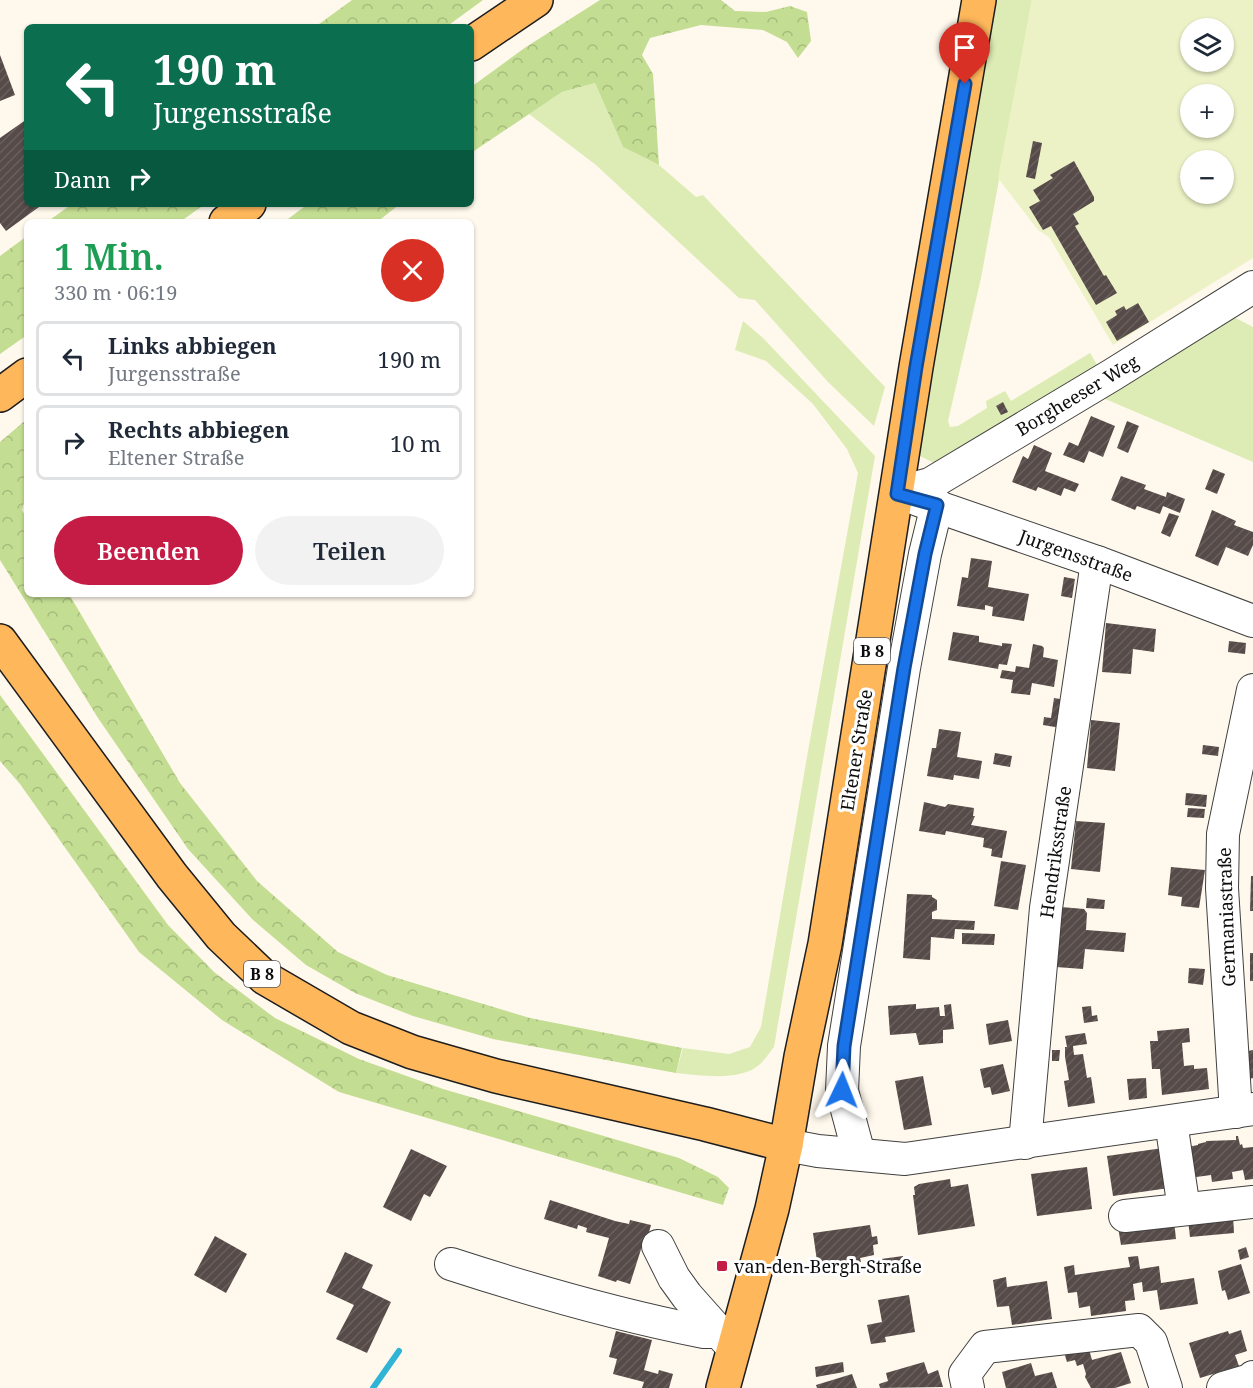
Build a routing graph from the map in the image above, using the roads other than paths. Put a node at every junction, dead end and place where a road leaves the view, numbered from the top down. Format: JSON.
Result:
{"nodes":[{"id":1,"x":536,"y":0,"type":"edge"},
{"id":2,"x":979,"y":0,"type":"edge"},
{"id":3,"x":474,"y":42,"type":"edge"},
{"id":4,"x":245,"y":207,"type":"edge"},
{"id":5,"x":230,"y":219,"type":"edge"},
{"id":6,"x":1253,"y":287,"type":"edge"},
{"id":7,"x":24,"y":377,"type":"edge"},
{"id":8,"x":0,"y":395,"type":"edge"},
{"id":9,"x":897,"y":494,"type":"junction"},
{"id":10,"x":937,"y":505,"type":"junction"},
{"id":11,"x":1097,"y":562,"type":"junction"},
{"id":12,"x":1253,"y":621,"type":"edge"},
{"id":13,"x":0,"y":641,"type":"edge"},
{"id":14,"x":1253,"y":690,"type":"edge"},
{"id":15,"x":1245,"y":1111,"type":"edge"},
{"id":16,"x":1171,"y":1122,"type":"junction"},
{"id":17,"x":1025,"y":1143,"type":"junction"},
{"id":18,"x":786,"y":1144,"type":"junction"},
{"id":19,"x":859,"y":1154,"type":"junction"},
{"id":20,"x":1253,"y":1202,"type":"edge"},
{"id":21,"x":1184,"y":1209,"type":"junction"},
{"id":22,"x":1125,"y":1216,"type":"dead end"},
{"id":23,"x":658,"y":1246,"type":"dead end"},
{"id":24,"x":451,"y":1264,"type":"dead end"},
{"id":25,"x":726,"y":1340,"type":"junction"},
{"id":26,"x":1253,"y":1377,"type":"edge"},
{"id":27,"x":723,"y":1388,"type":"edge"},
{"id":28,"x":968,"y":1388,"type":"edge"},
{"id":29,"x":1166,"y":1388,"type":"edge"},
{"id":30,"x":1223,"y":1388,"type":"edge"}],
"edges":[{"from":1,"to":3,"type":"main road"},
{"from":2,"to":9,"type":"main road","name":"Eltener Straße","number":"B 8"},
{"from":4,"to":5,"type":"main road"},
{"from":6,"to":9,"type":"street","name":"Borgheeser Weg"},
{"from":7,"to":8,"type":"main road"},
{"from":9,"to":10,"type":"street","name":"Jurgensstraße"},
{"from":9,"to":18,"type":"main road","name":"Eltener Straße","number":"B 8"},
{"from":10,"to":11,"type":"street","name":"Jurgensstraße"},
{"from":10,"to":19,"type":"street","name":"Eltener Straße"},
{"from":11,"to":12,"type":"street","name":"Jurgensstraße"},
{"from":11,"to":17,"type":"street","name":"Hendriksstraße"},
{"from":13,"to":18,"type":"main road","number":"B 8"},
{"from":14,"to":15,"type":"street","name":"Germaniastraße"},
{"from":15,"to":16,"type":"street"},
{"from":16,"to":17,"type":"street"},
{"from":16,"to":21,"type":"street"},
{"from":17,"to":19,"type":"street"},
{"from":18,"to":19,"type":"street"},
{"from":18,"to":25,"type":"main road","name":"Eltener Straße"},
{"from":20,"to":21,"type":"street"},
{"from":21,"to":22,"type":"street"},
{"from":23,"to":25,"type":"street"},
{"from":24,"to":25,"type":"street"},
{"from":25,"to":27,"type":"main road","name":"Eltener Straße"},
{"from":26,"to":30,"type":"street"},
{"from":28,"to":29,"type":"street"}]}
